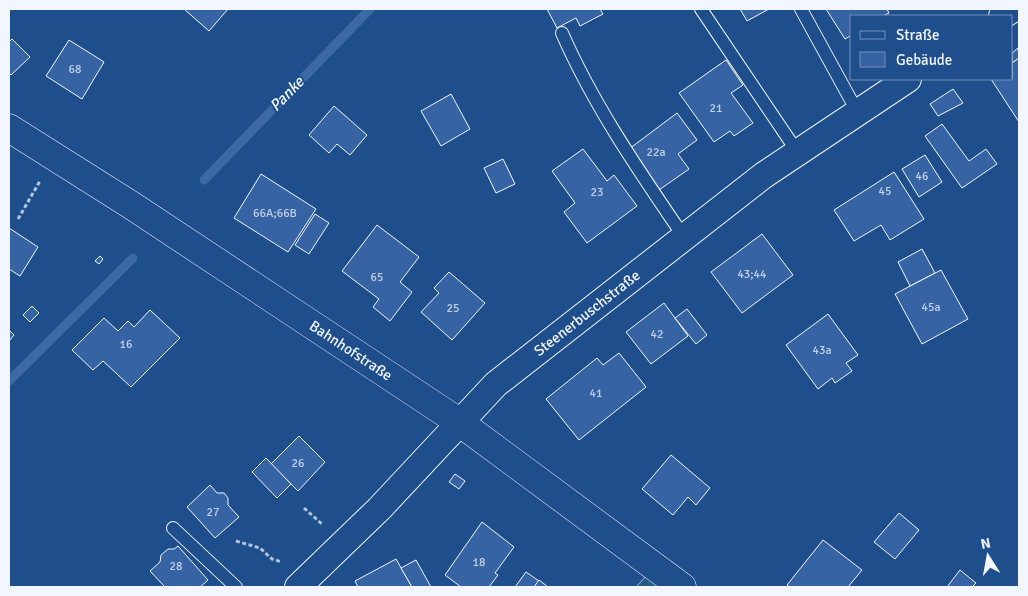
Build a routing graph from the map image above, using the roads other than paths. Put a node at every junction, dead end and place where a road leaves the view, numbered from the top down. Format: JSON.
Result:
{"nodes":[{"id":1,"x":701,"y":9,"type":"edge"},
{"id":2,"x":800,"y":9,"type":"edge"},
{"id":3,"x":562,"y":33,"type":"dead end"},
{"id":4,"x":906,"y":80,"type":"edge"},
{"id":5,"x":858,"y":112,"type":"junction"},
{"id":6,"x":9,"y":128,"type":"edge"},
{"id":7,"x":798,"y":153,"type":"junction"},
{"id":8,"x":684,"y":237,"type":"junction"},
{"id":9,"x":458,"y":422,"type":"junction"},
{"id":10,"x":173,"y":528,"type":"dead end"},
{"id":11,"x":303,"y":582,"type":"edge"},
{"id":12,"x":236,"y":587,"type":"edge"},
{"id":13,"x":682,"y":587,"type":"edge"}],
"edges":[{"from":1,"to":7,"type":"lane"},
{"from":2,"to":5,"type":"lane"},
{"from":3,"to":8,"type":"lane"},
{"from":4,"to":5,"type":"street","name":"Steenerbuschstraße"},
{"from":5,"to":7,"type":"street","name":"Steenerbuschstraße"},
{"from":6,"to":9,"type":"street","name":"Bahnhofstraße"},
{"from":7,"to":8,"type":"street","name":"Steenerbuschstraße"},
{"from":8,"to":9,"type":"street","name":"Steenerbuschstraße"},
{"from":9,"to":11,"type":"street","name":"Steenerbuschstraße"},
{"from":9,"to":13,"type":"street","name":"Bahnhofstraße"},
{"from":10,"to":12,"type":"lane"}]}
